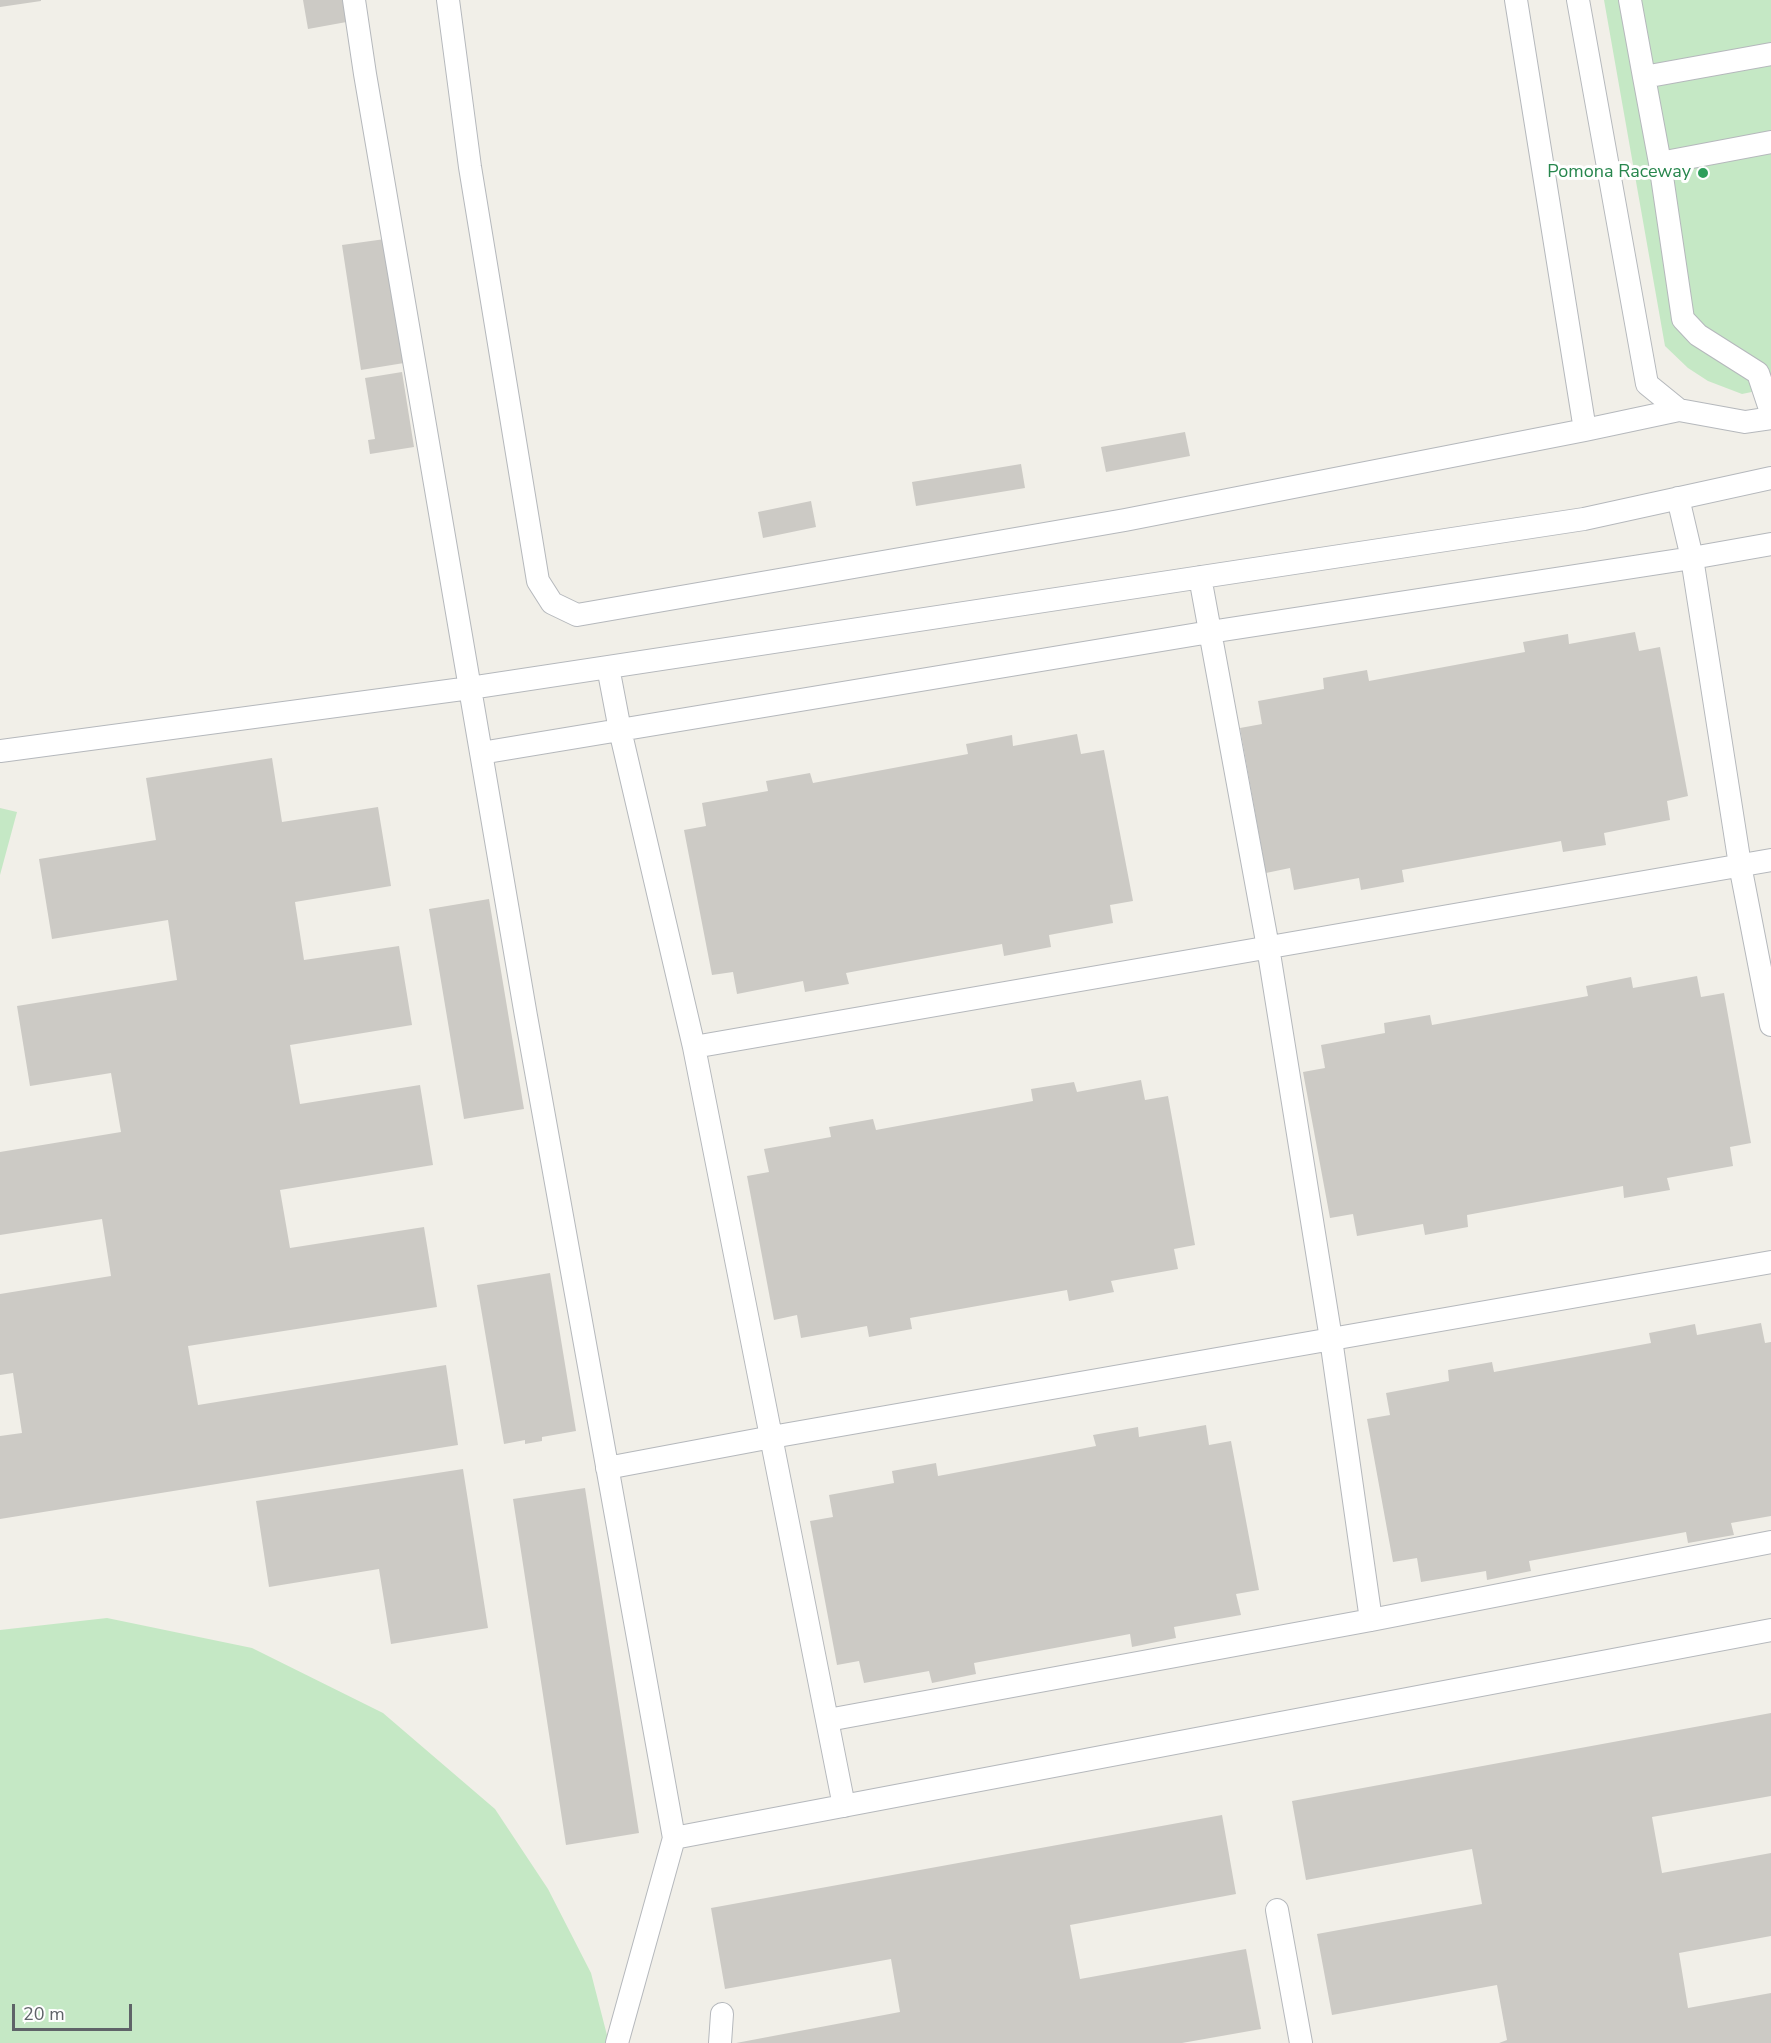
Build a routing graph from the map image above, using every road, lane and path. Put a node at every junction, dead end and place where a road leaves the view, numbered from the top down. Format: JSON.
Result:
{"nodes":[{"id":1,"x":354,"y":0,"type":"edge"},
{"id":2,"x":448,"y":0,"type":"edge"},
{"id":3,"x":1516,"y":0,"type":"edge"},
{"id":4,"x":1578,"y":0,"type":"edge"},
{"id":5,"x":1630,"y":0,"type":"edge"},
{"id":6,"x":1771,"y":54,"type":"edge"},
{"id":7,"x":1644,"y":77,"type":"junction"},
{"id":8,"x":1771,"y":142,"type":"edge"},
{"id":9,"x":1659,"y":163,"type":"junction"},
{"id":10,"x":1679,"y":410,"type":"junction"},
{"id":11,"x":1771,"y":412,"type":"edge"},
{"id":12,"x":1771,"y":418,"type":"edge"},
{"id":13,"x":1585,"y":430,"type":"junction"},
{"id":14,"x":1771,"y":478,"type":"edge"},
{"id":15,"x":1678,"y":498,"type":"junction"},
{"id":16,"x":1771,"y":544,"type":"edge"},
{"id":17,"x":1692,"y":558,"type":"junction"},
{"id":18,"x":1200,"y":577,"type":"junction"},
{"id":19,"x":1210,"y":632,"type":"junction"},
{"id":20,"x":608,"y":667,"type":"junction"},
{"id":21,"x":470,"y":688,"type":"junction"},
{"id":22,"x":620,"y":730,"type":"junction"},
{"id":23,"x":0,"y":751,"type":"edge"},
{"id":24,"x":481,"y":753,"type":"junction"},
{"id":25,"x":1771,"y":860,"type":"edge"},
{"id":26,"x":1740,"y":865,"type":"junction"},
{"id":27,"x":1268,"y":947,"type":"junction"},
{"id":28,"x":1771,"y":1025,"type":"edge"},
{"id":29,"x":694,"y":1047,"type":"junction"},
{"id":30,"x":1771,"y":1262,"type":"edge"},
{"id":31,"x":1331,"y":1339,"type":"junction"},
{"id":32,"x":772,"y":1437,"type":"junction"},
{"id":33,"x":607,"y":1468,"type":"junction"},
{"id":34,"x":1771,"y":1542,"type":"edge"},
{"id":35,"x":1371,"y":1620,"type":"junction"},
{"id":36,"x":1771,"y":1630,"type":"edge"},
{"id":37,"x":828,"y":1720,"type":"junction"},
{"id":38,"x":844,"y":1806,"type":"junction"},
{"id":39,"x":674,"y":1838,"type":"junction"},
{"id":40,"x":1277,"y":1910,"type":"dead end"},
{"id":41,"x":722,"y":2014,"type":"dead end"},
{"id":42,"x":617,"y":2043,"type":"edge"},
{"id":43,"x":720,"y":2043,"type":"edge"},
{"id":44,"x":1301,"y":2043,"type":"edge"}],
"edges":[{"from":1,"to":21,"type":"lane"},
{"from":2,"to":13,"type":"lane"},
{"from":3,"to":13,"type":"lane"},
{"from":4,"to":10,"type":"lane"},
{"from":5,"to":7,"type":"lane"},
{"from":6,"to":7,"type":"lane"},
{"from":7,"to":9,"type":"lane"},
{"from":8,"to":9,"type":"lane"},
{"from":9,"to":11,"type":"lane"},
{"from":10,"to":12,"type":"lane"},
{"from":10,"to":13,"type":"lane"},
{"from":14,"to":15,"type":"lane"},
{"from":15,"to":17,"type":"lane"},
{"from":15,"to":18,"type":"lane"},
{"from":16,"to":17,"type":"lane"},
{"from":17,"to":19,"type":"lane"},
{"from":17,"to":26,"type":"lane"},
{"from":18,"to":19,"type":"lane"},
{"from":18,"to":20,"type":"lane"},
{"from":19,"to":22,"type":"lane"},
{"from":19,"to":27,"type":"lane"},
{"from":20,"to":21,"type":"lane"},
{"from":20,"to":22,"type":"lane"},
{"from":21,"to":23,"type":"lane"},
{"from":21,"to":24,"type":"lane"},
{"from":22,"to":24,"type":"lane"},
{"from":22,"to":29,"type":"lane"},
{"from":24,"to":33,"type":"lane"},
{"from":25,"to":26,"type":"lane"},
{"from":26,"to":27,"type":"lane"},
{"from":26,"to":28,"type":"lane"},
{"from":27,"to":29,"type":"lane"},
{"from":27,"to":31,"type":"lane"},
{"from":29,"to":32,"type":"lane"},
{"from":30,"to":31,"type":"lane"},
{"from":31,"to":32,"type":"lane"},
{"from":31,"to":35,"type":"lane"},
{"from":32,"to":33,"type":"lane"},
{"from":32,"to":37,"type":"lane"},
{"from":33,"to":39,"type":"lane"},
{"from":34,"to":35,"type":"lane"},
{"from":35,"to":37,"type":"lane"},
{"from":36,"to":38,"type":"lane"},
{"from":37,"to":38,"type":"lane"},
{"from":38,"to":39,"type":"lane"},
{"from":39,"to":42,"type":"lane"},
{"from":40,"to":44,"type":"lane"},
{"from":41,"to":43,"type":"lane"}]}
